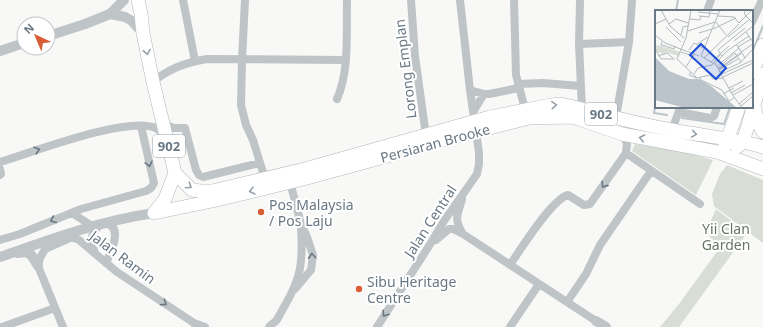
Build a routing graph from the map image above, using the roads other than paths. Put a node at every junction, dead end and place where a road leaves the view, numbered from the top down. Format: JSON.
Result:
{"nodes":[{"id":1,"x":124,"y":0,"type":"edge"},
{"id":2,"x":138,"y":0,"type":"edge"},
{"id":3,"x":183,"y":0,"type":"edge"},
{"id":4,"x":245,"y":0,"type":"edge"},
{"id":5,"x":347,"y":0,"type":"edge"},
{"id":6,"x":412,"y":0,"type":"edge"},
{"id":7,"x":460,"y":0,"type":"edge"},
{"id":8,"x":514,"y":0,"type":"edge"},
{"id":9,"x":580,"y":0,"type":"edge"},
{"id":10,"x":632,"y":0,"type":"edge"},
{"id":11,"x":710,"y":0,"type":"edge"},
{"id":12,"x":762,"y":0,"type":"edge"},
{"id":13,"x":707,"y":10,"type":"edge"},
{"id":14,"x":110,"y":14,"type":"junction"},
{"id":15,"x":753,"y":20,"type":"edge"},
{"id":16,"x":56,"y":33,"type":"edge"},
{"id":17,"x":143,"y":33,"type":"junction"},
{"id":18,"x":629,"y":42,"type":"junction"},
{"id":19,"x":579,"y":44,"type":"junction"},
{"id":20,"x":763,"y":45,"type":"edge"},
{"id":21,"x":16,"y":46,"type":"edge"},
{"id":22,"x":0,"y":51,"type":"edge"},
{"id":23,"x":242,"y":60,"type":"junction"},
{"id":24,"x":345,"y":60,"type":"junction"},
{"id":25,"x":195,"y":61,"type":"junction"},
{"id":26,"x":753,"y":70,"type":"edge"},
{"id":27,"x":763,"y":74,"type":"edge"},
{"id":28,"x":153,"y":82,"type":"junction"},
{"id":29,"x":519,"y":86,"type":"junction"},
{"id":30,"x":580,"y":86,"type":"junction"},
{"id":31,"x":470,"y":90,"type":"junction"},
{"id":32,"x":484,"y":94,"type":"junction"},
{"id":33,"x":338,"y":99,"type":"dead end"},
{"id":34,"x":754,"y":106,"type":"junction"},
{"id":35,"x":717,"y":108,"type":"edge"},
{"id":36,"x":739,"y":108,"type":"edge"},
{"id":37,"x":525,"y":109,"type":"junction"},
{"id":38,"x":582,"y":109,"type":"junction"},
{"id":39,"x":679,"y":110,"type":"edge"},
{"id":40,"x":616,"y":117,"type":"junction"},
{"id":41,"x":474,"y":120,"type":"junction"},
{"id":42,"x":141,"y":126,"type":"junction"},
{"id":43,"x":165,"y":130,"type":"junction"},
{"id":44,"x":672,"y":130,"type":"junction"},
{"id":45,"x":763,"y":132,"type":"edge"},
{"id":46,"x":622,"y":134,"type":"junction"},
{"id":47,"x":426,"y":136,"type":"junction"},
{"id":48,"x":728,"y":138,"type":"junction"},
{"id":49,"x":741,"y":144,"type":"junction"},
{"id":50,"x":763,"y":147,"type":"edge"},
{"id":51,"x":626,"y":153,"type":"junction"},
{"id":52,"x":722,"y":154,"type":"junction"},
{"id":53,"x":0,"y":162,"type":"edge"},
{"id":54,"x":260,"y":163,"type":"junction"},
{"id":55,"x":761,"y":168,"type":"edge"},
{"id":56,"x":651,"y":171,"type":"junction"},
{"id":57,"x":175,"y":173,"type":"junction"},
{"id":58,"x":265,"y":178,"type":"junction"},
{"id":59,"x":289,"y":178,"type":"junction"},
{"id":60,"x":464,"y":194,"type":"junction"},
{"id":61,"x":700,"y":204,"type":"dead end"},
{"id":62,"x":72,"y":212,"type":"junction"},
{"id":63,"x":154,"y":213,"type":"junction"},
{"id":64,"x":99,"y":224,"type":"junction"},
{"id":65,"x":301,"y":224,"type":"junction"},
{"id":66,"x":463,"y":234,"type":"junction"},
{"id":67,"x":0,"y":240,"type":"edge"},
{"id":68,"x":429,"y":246,"type":"junction"},
{"id":69,"x":11,"y":254,"type":"junction"},
{"id":70,"x":96,"y":254,"type":"junction"},
{"id":71,"x":0,"y":257,"type":"edge"},
{"id":72,"x":106,"y":263,"type":"junction"},
{"id":73,"x":510,"y":265,"type":"junction"},
{"id":74,"x":38,"y":266,"type":"junction"},
{"id":75,"x":539,"y":284,"type":"junction"},
{"id":76,"x":295,"y":289,"type":"junction"},
{"id":77,"x":567,"y":302,"type":"junction"},
{"id":78,"x":55,"y":308,"type":"junction"},
{"id":79,"x":276,"y":324,"type":"edge"},
{"id":80,"x":598,"y":324,"type":"edge"},
{"id":81,"x":195,"y":325,"type":"edge"},
{"id":82,"x":2,"y":327,"type":"edge"},
{"id":83,"x":62,"y":327,"type":"edge"},
{"id":84,"x":205,"y":327,"type":"edge"},
{"id":85,"x":269,"y":327,"type":"edge"},
{"id":86,"x":377,"y":327,"type":"edge"},
{"id":87,"x":510,"y":327,"type":"edge"},
{"id":88,"x":606,"y":327,"type":"edge"}],
"edges":[{"from":1,"to":14,"type":"street"},
{"from":2,"to":17,"type":"main road","number":"902"},
{"from":3,"to":25,"type":"street"},
{"from":4,"to":23,"type":"street"},
{"from":5,"to":24,"type":"street"},
{"from":6,"to":47,"type":"street","name":"Lorong Emplan"},
{"from":7,"to":31,"type":"street","name":"Jalan Central"},
{"from":8,"to":29,"type":"street"},
{"from":9,"to":19,"type":"street"},
{"from":10,"to":18,"type":"street"},
{"from":11,"to":13,"type":"street"},
{"from":12,"to":15,"type":"street"},
{"from":14,"to":16,"type":"street"},
{"from":14,"to":17,"type":"street"},
{"from":17,"to":28,"type":"main road","number":"902","one_way":true},
{"from":18,"to":19,"type":"street"},
{"from":18,"to":40,"type":"street"},
{"from":19,"to":30,"type":"street"},
{"from":20,"to":26,"type":"main road"},
{"from":21,"to":22,"type":"street"},
{"from":23,"to":24,"type":"street"},
{"from":23,"to":25,"type":"street"},
{"from":23,"to":54,"type":"street"},
{"from":24,"to":33,"type":"street"},
{"from":25,"to":28,"type":"street"},
{"from":27,"to":34,"type":"main road"},
{"from":28,"to":43,"type":"main road","number":"902"},
{"from":29,"to":30,"type":"street"},
{"from":29,"to":32,"type":"street"},
{"from":29,"to":37,"type":"street"},
{"from":30,"to":38,"type":"street"},
{"from":31,"to":32,"type":"street"},
{"from":31,"to":41,"type":"street","name":"Jalan Central"},
{"from":32,"to":41,"type":"street"},
{"from":34,"to":45,"type":"main road"},
{"from":34,"to":49,"type":"main road"},
{"from":35,"to":39,"type":"street"},
{"from":36,"to":48,"type":"main road"},
{"from":37,"to":38,"type":"main road","name":"Persiaran Brooke","number":"902","one_way":true},
{"from":37,"to":41,"type":"main road","name":"Persiaran Brooke","number":"902"},
{"from":38,"to":40,"type":"main road","name":"Persiaran Brooke","number":"902"},
{"from":39,"to":44,"type":"street"},
{"from":40,"to":44,"type":"main road","name":"Persiaran Brooke","number":"902"},
{"from":41,"to":46,"type":"main road","name":"Persiaran Brooke","number":"902"},
{"from":41,"to":47,"type":"main road","name":"Persiaran Brooke","number":"902"},
{"from":41,"to":59,"type":"main road","name":"Persiaran Brooke","number":"902"},
{"from":41,"to":60,"type":"street","name":"Jalan Central"},
{"from":42,"to":43,"type":"street"},
{"from":53,"to":42,"type":"street","one_way":true},
{"from":42,"to":62,"type":"street","one_way":true},
{"from":43,"to":54,"type":"street"},
{"from":43,"to":57,"type":"main road","number":"902"},
{"from":44,"to":48,"type":"main road","name":"Persiaran Brooke","number":"902","one_way":true},
{"from":46,"to":51,"type":"street"},
{"from":52,"to":46,"type":"main road","name":"Persiaran Brooke","number":"902","one_way":true},
{"from":47,"to":59,"type":"main road","name":"Persiaran Brooke","number":"902"},
{"from":48,"to":49,"type":"main road","name":"Persiaran Brooke","number":"902"},
{"from":48,"to":52,"type":"main road"},
{"from":49,"to":50,"type":"main road","name":"Persiaran Brooke"},
{"from":49,"to":52,"type":"main road"},
{"from":49,"to":55,"type":"main road"},
{"from":51,"to":56,"type":"street"},
{"from":51,"to":73,"type":"street","one_way":true},
{"from":52,"to":55,"type":"main road","name":"Persiaran Brooke","number":"902"},
{"from":54,"to":58,"type":"street"},
{"from":56,"to":61,"type":"street"},
{"from":56,"to":77,"type":"street"},
{"from":57,"to":58,"type":"main road","name":"Persiaran Brooke","number":"902","one_way":true},
{"from":57,"to":63,"type":"main road","number":"902"},
{"from":58,"to":59,"type":"main road","name":"Persiaran Brooke","number":"902"},
{"from":59,"to":63,"type":"main road","name":"Persiaran Brooke","number":"902","one_way":true},
{"from":59,"to":65,"type":"street"},
{"from":60,"to":66,"type":"street"},
{"from":60,"to":68,"type":"street","name":"Jalan Central"},
{"from":62,"to":64,"type":"street"},
{"from":62,"to":67,"type":"street","one_way":true},
{"from":63,"to":64,"type":"street"},
{"from":64,"to":69,"type":"street"},
{"from":64,"to":70,"type":"street"},
{"from":64,"to":72,"type":"street"},
{"from":65,"to":76,"type":"street"},
{"from":76,"to":65,"type":"street","one_way":true},
{"from":66,"to":68,"type":"street"},
{"from":66,"to":73,"type":"street"},
{"from":68,"to":86,"type":"street","name":"Jalan Central","one_way":true},
{"from":69,"to":71,"type":"street"},
{"from":69,"to":74,"type":"street"},
{"from":70,"to":72,"type":"street","name":"Jalan Ramin"},
{"from":70,"to":74,"type":"street","name":"Jalan Ramin"},
{"from":72,"to":81,"type":"street","name":"Jalan Ramin","one_way":true},
{"from":73,"to":75,"type":"street"},
{"from":74,"to":78,"type":"street"},
{"from":75,"to":77,"type":"street"},
{"from":75,"to":87,"type":"street"},
{"from":76,"to":79,"type":"street"},
{"from":77,"to":80,"type":"street"},
{"from":78,"to":82,"type":"street"},
{"from":78,"to":83,"type":"street"},
{"from":79,"to":85,"type":"street"},
{"from":80,"to":88,"type":"street"},
{"from":81,"to":84,"type":"street","name":"Jalan Ramin"}]}
